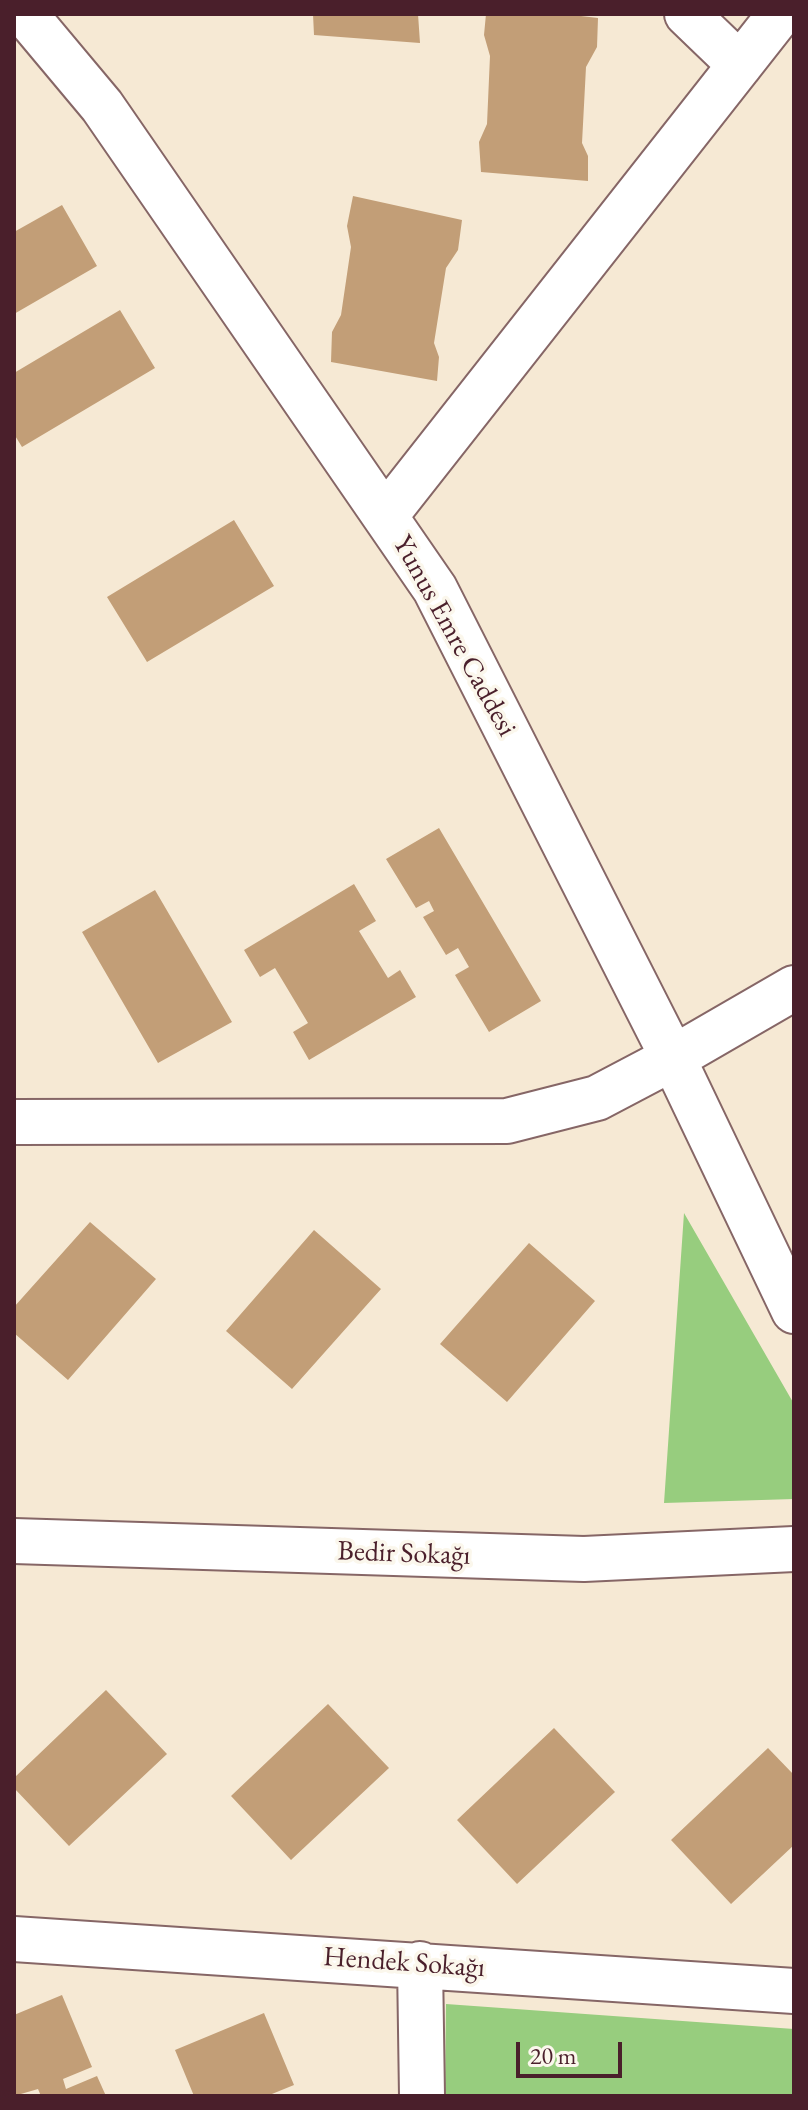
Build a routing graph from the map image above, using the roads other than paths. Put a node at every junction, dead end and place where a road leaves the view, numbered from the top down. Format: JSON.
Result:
{"nodes":[{"id":1,"x":25,"y":14,"type":"edge"},
{"id":2,"x":687,"y":14,"type":"edge"},
{"id":3,"x":780,"y":14,"type":"edge"},
{"id":4,"x":740,"y":65,"type":"junction"},
{"id":5,"x":386,"y":515,"type":"junction"},
{"id":6,"x":794,"y":988,"type":"edge"},
{"id":7,"x":673,"y":1058,"type":"junction"},
{"id":8,"x":14,"y":1122,"type":"edge"},
{"id":9,"x":794,"y":1311,"type":"edge"},
{"id":10,"x":14,"y":1541,"type":"edge"},
{"id":11,"x":794,"y":1549,"type":"edge"},
{"id":12,"x":14,"y":1939,"type":"edge"},
{"id":13,"x":420,"y":1964,"type":"junction"},
{"id":14,"x":794,"y":1991,"type":"edge"},
{"id":15,"x":422,"y":2096,"type":"edge"}],
"edges":[{"from":1,"to":5,"type":"street","name":"Yunus Emre Caddesi"},
{"from":2,"to":4,"type":"street"},
{"from":3,"to":4,"type":"street"},
{"from":4,"to":5,"type":"street"},
{"from":5,"to":7,"type":"street","name":"Yunus Emre Caddesi"},
{"from":6,"to":7,"type":"street"},
{"from":7,"to":8,"type":"street"},
{"from":7,"to":9,"type":"street","name":"Yunus Emre Caddesi"},
{"from":10,"to":11,"type":"street","name":"Bedir Sokağı"},
{"from":12,"to":13,"type":"street","name":"Hendek Sokağı"},
{"from":13,"to":14,"type":"street","name":"Hendek Sokağı"},
{"from":13,"to":15,"type":"street"}]}
